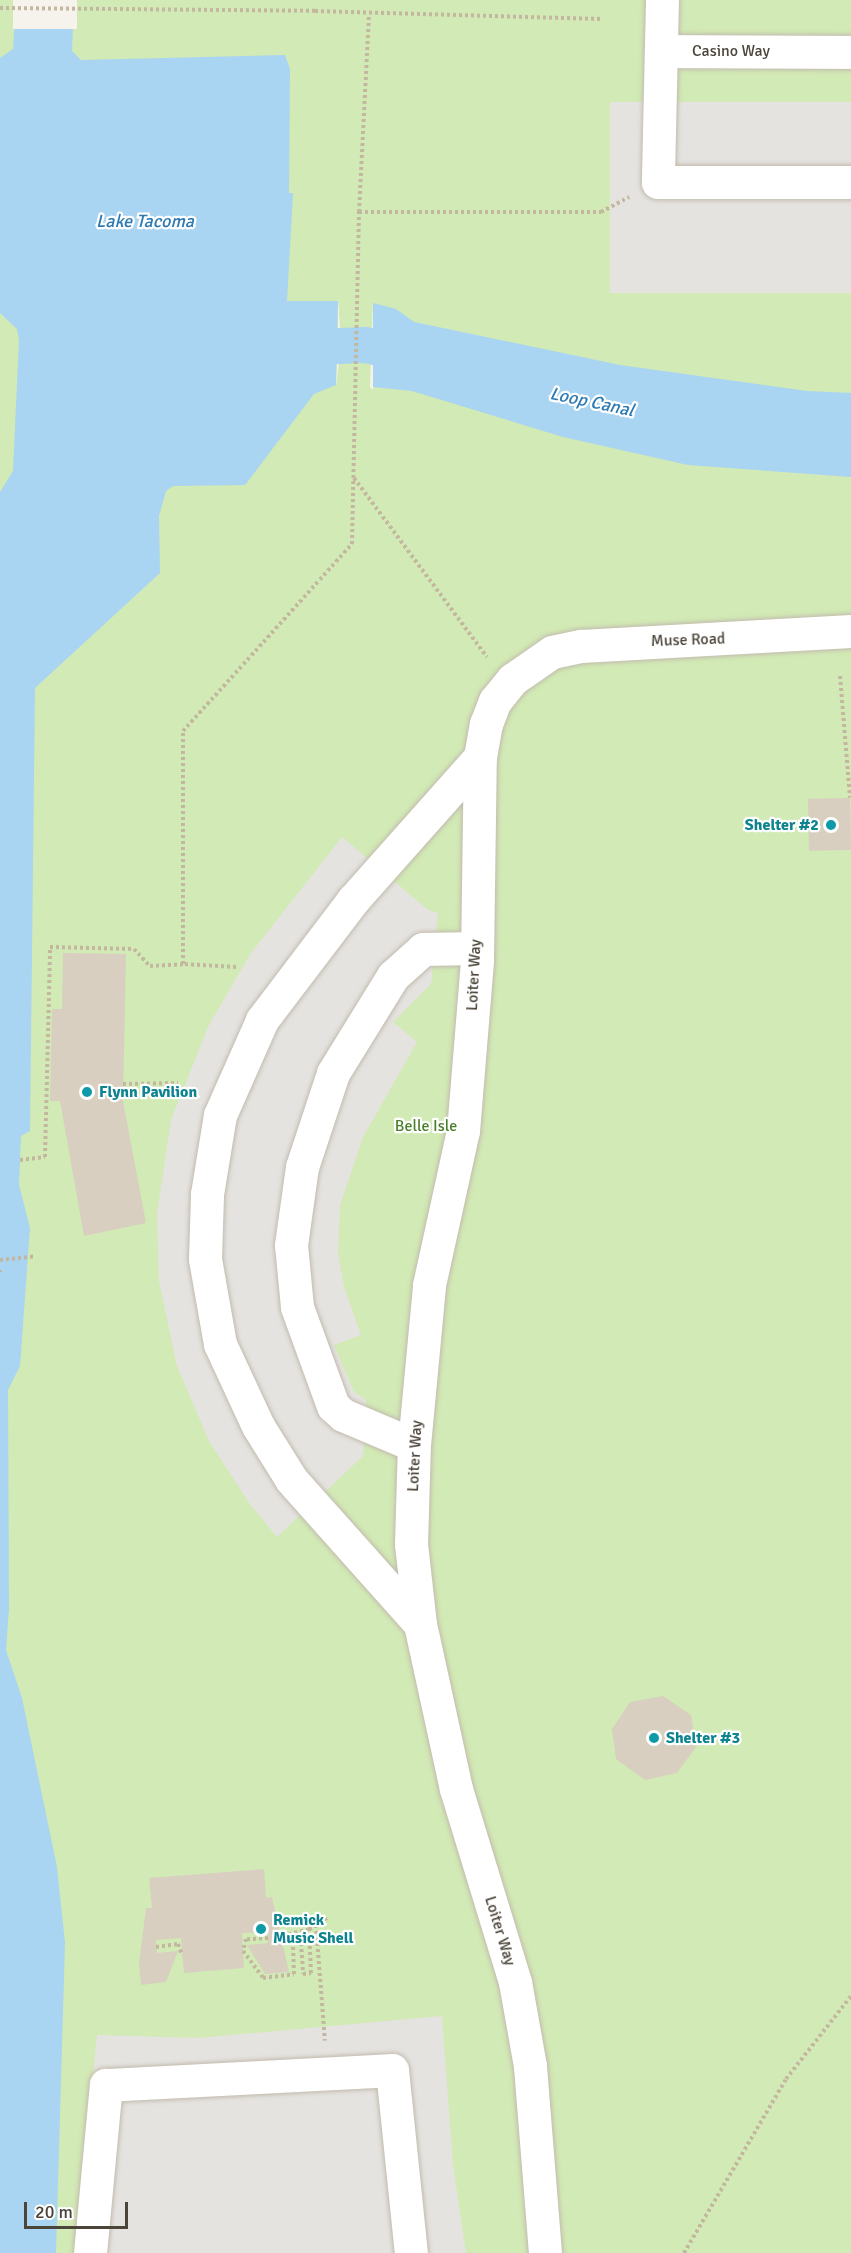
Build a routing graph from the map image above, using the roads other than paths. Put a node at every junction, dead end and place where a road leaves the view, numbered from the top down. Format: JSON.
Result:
{"nodes":[{"id":1,"x":662,"y":0,"type":"edge"},
{"id":2,"x":662,"y":51,"type":"junction"},
{"id":3,"x":851,"y":52,"type":"edge"},
{"id":4,"x":851,"y":182,"type":"edge"},
{"id":5,"x":851,"y":631,"type":"edge"},
{"id":6,"x":530,"y":664,"type":"joint"},
{"id":7,"x":480,"y":757,"type":"junction"},
{"id":8,"x":476,"y":948,"type":"junction"},
{"id":9,"x":414,"y":1445,"type":"junction"},
{"id":10,"x":420,"y":1624,"type":"junction"},
{"id":11,"x":90,"y":2253,"type":"edge"},
{"id":12,"x":411,"y":2253,"type":"edge"},
{"id":13,"x":545,"y":2253,"type":"edge"}],
"edges":[{"from":1,"to":2,"type":"street"},
{"from":2,"to":3,"type":"street","name":"Casino Way"},
{"from":2,"to":4,"type":"street"},
{"from":5,"to":6,"type":"street","name":"Muse Road"},
{"from":6,"to":7,"type":"street","name":"Loiter Way"},
{"from":7,"to":8,"type":"street","name":"Loiter Way"},
{"from":7,"to":10,"type":"street"},
{"from":8,"to":9,"type":"street","name":"Loiter Way"},
{"from":8,"to":9,"type":"street"},
{"from":9,"to":10,"type":"street","name":"Loiter Way"},
{"from":10,"to":13,"type":"street","name":"Loiter Way"},
{"from":11,"to":12,"type":"street"}]}
